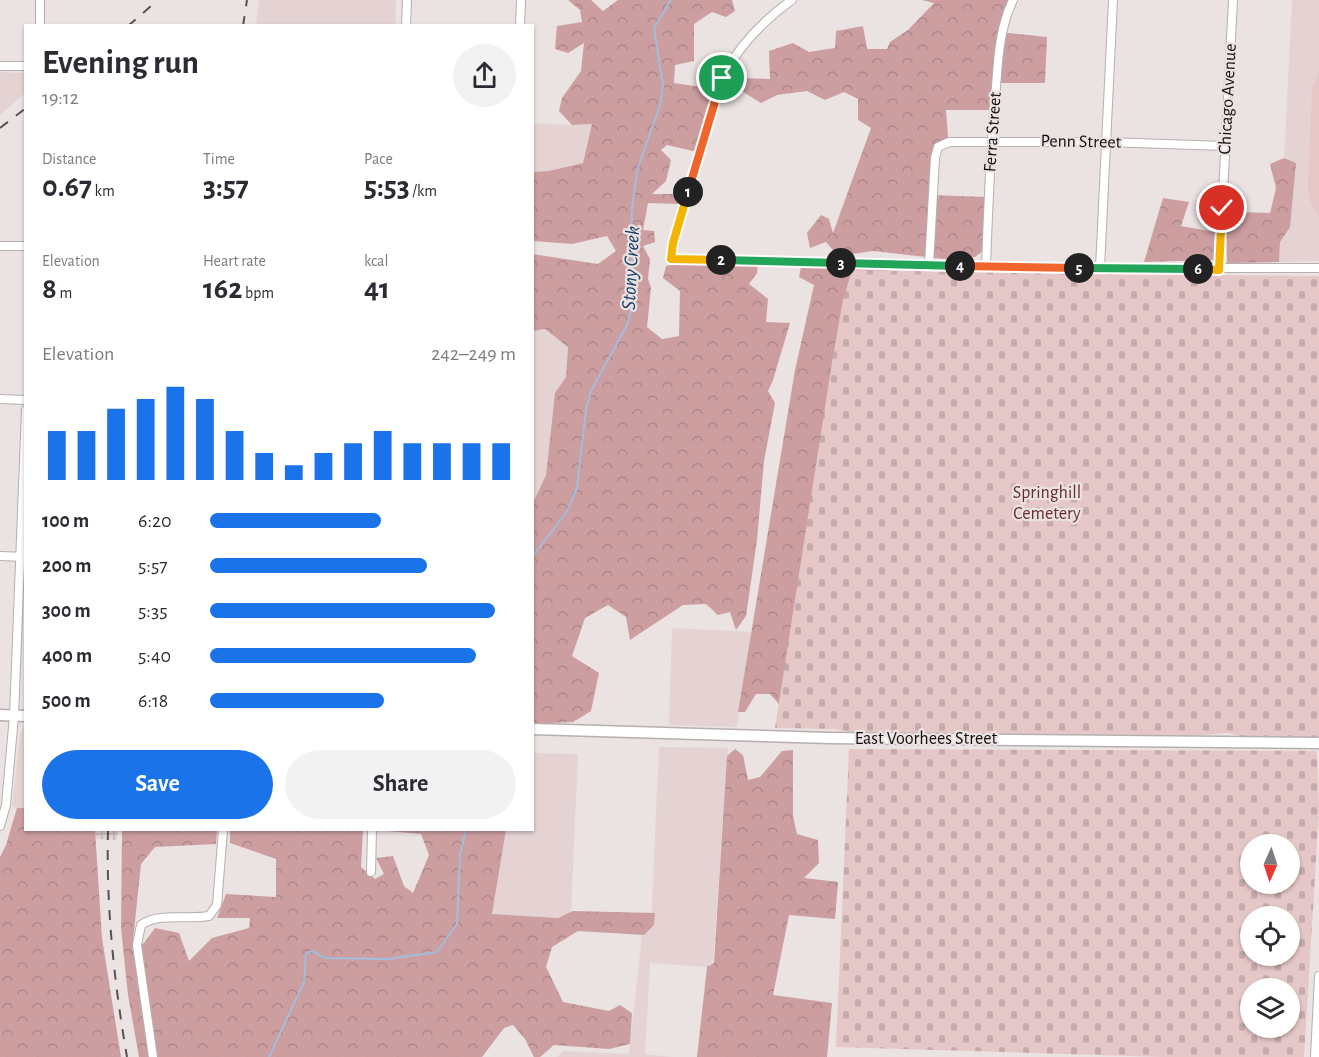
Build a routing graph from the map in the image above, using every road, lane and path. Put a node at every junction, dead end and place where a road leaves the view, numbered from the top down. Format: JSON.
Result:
{"nodes":[{"id":1,"x":40,"y":0,"type":"edge"},
{"id":2,"x":407,"y":0,"type":"edge"},
{"id":3,"x":521,"y":0,"type":"edge"},
{"id":4,"x":792,"y":0,"type":"edge"},
{"id":5,"x":1013,"y":0,"type":"edge"},
{"id":6,"x":1113,"y":0,"type":"edge"},
{"id":7,"x":1233,"y":0,"type":"edge"},
{"id":8,"x":40,"y":24,"type":"edge"},
{"id":9,"x":406,"y":24,"type":"edge"},
{"id":10,"x":520,"y":24,"type":"edge"},
{"id":11,"x":0,"y":66,"type":"edge"},
{"id":12,"x":24,"y":66,"type":"edge"},
{"id":13,"x":992,"y":141,"type":"junction"},
{"id":14,"x":1106,"y":142,"type":"junction"},
{"id":15,"x":1225,"y":146,"type":"junction"},
{"id":16,"x":0,"y":246,"type":"edge"},
{"id":17,"x":24,"y":246,"type":"edge"},
{"id":18,"x":929,"y":265,"type":"junction"},
{"id":19,"x":986,"y":266,"type":"junction"},
{"id":20,"x":1100,"y":268,"type":"junction"},
{"id":21,"x":1319,"y":268,"type":"edge"},
{"id":22,"x":1219,"y":270,"type":"junction"},
{"id":23,"x":0,"y":399,"type":"edge"},
{"id":24,"x":24,"y":400,"type":"edge"},
{"id":25,"x":24,"y":508,"type":"edge"},
{"id":26,"x":0,"y":556,"type":"edge"},
{"id":27,"x":23,"y":557,"type":"edge"},
{"id":28,"x":0,"y":716,"type":"edge"},
{"id":29,"x":20,"y":716,"type":"edge"},
{"id":30,"x":534,"y":729,"type":"edge"},
{"id":31,"x":1319,"y":743,"type":"edge"},
{"id":32,"x":0,"y":826,"type":"edge"},
{"id":33,"x":224,"y":831,"type":"edge"},
{"id":34,"x":372,"y":831,"type":"edge"},
{"id":35,"x":371,"y":872,"type":"dead end"},
{"id":36,"x":1319,"y":976,"type":"edge"},
{"id":37,"x":153,"y":1057,"type":"edge"},
{"id":38,"x":1315,"y":1057,"type":"edge"}],
"edges":[{"from":1,"to":8,"type":"street"},
{"from":2,"to":9,"type":"street"},
{"from":3,"to":10,"type":"street"},
{"from":4,"to":18,"type":"street"},
{"from":5,"to":13,"type":"street","name":"Ferra Street"},
{"from":6,"to":14,"type":"street"},
{"from":7,"to":15,"type":"street","name":"Chicago Avenue"},
{"from":11,"to":12,"type":"street"},
{"from":13,"to":14,"type":"street","name":"Penn Street"},
{"from":13,"to":18,"type":"street","name":"Penn Street"},
{"from":13,"to":19,"type":"street","name":"Ferra Street"},
{"from":14,"to":15,"type":"street","name":"Penn Street"},
{"from":14,"to":20,"type":"street"},
{"from":15,"to":22,"type":"street","name":"Chicago Avenue"},
{"from":16,"to":17,"type":"street"},
{"from":18,"to":19,"type":"street"},
{"from":19,"to":20,"type":"street"},
{"from":20,"to":22,"type":"street"},
{"from":21,"to":22,"type":"street"},
{"from":23,"to":24,"type":"street"},
{"from":25,"to":27,"type":"street"},
{"from":26,"to":27,"type":"street"},
{"from":27,"to":29,"type":"street"},
{"from":28,"to":29,"type":"main road"},
{"from":29,"to":32,"type":"street"},
{"from":30,"to":31,"type":"main road","name":"East Voorhees Street"},
{"from":33,"to":37,"type":"street"},
{"from":34,"to":35,"type":"street"},
{"from":36,"to":38,"type":"street"}]}
